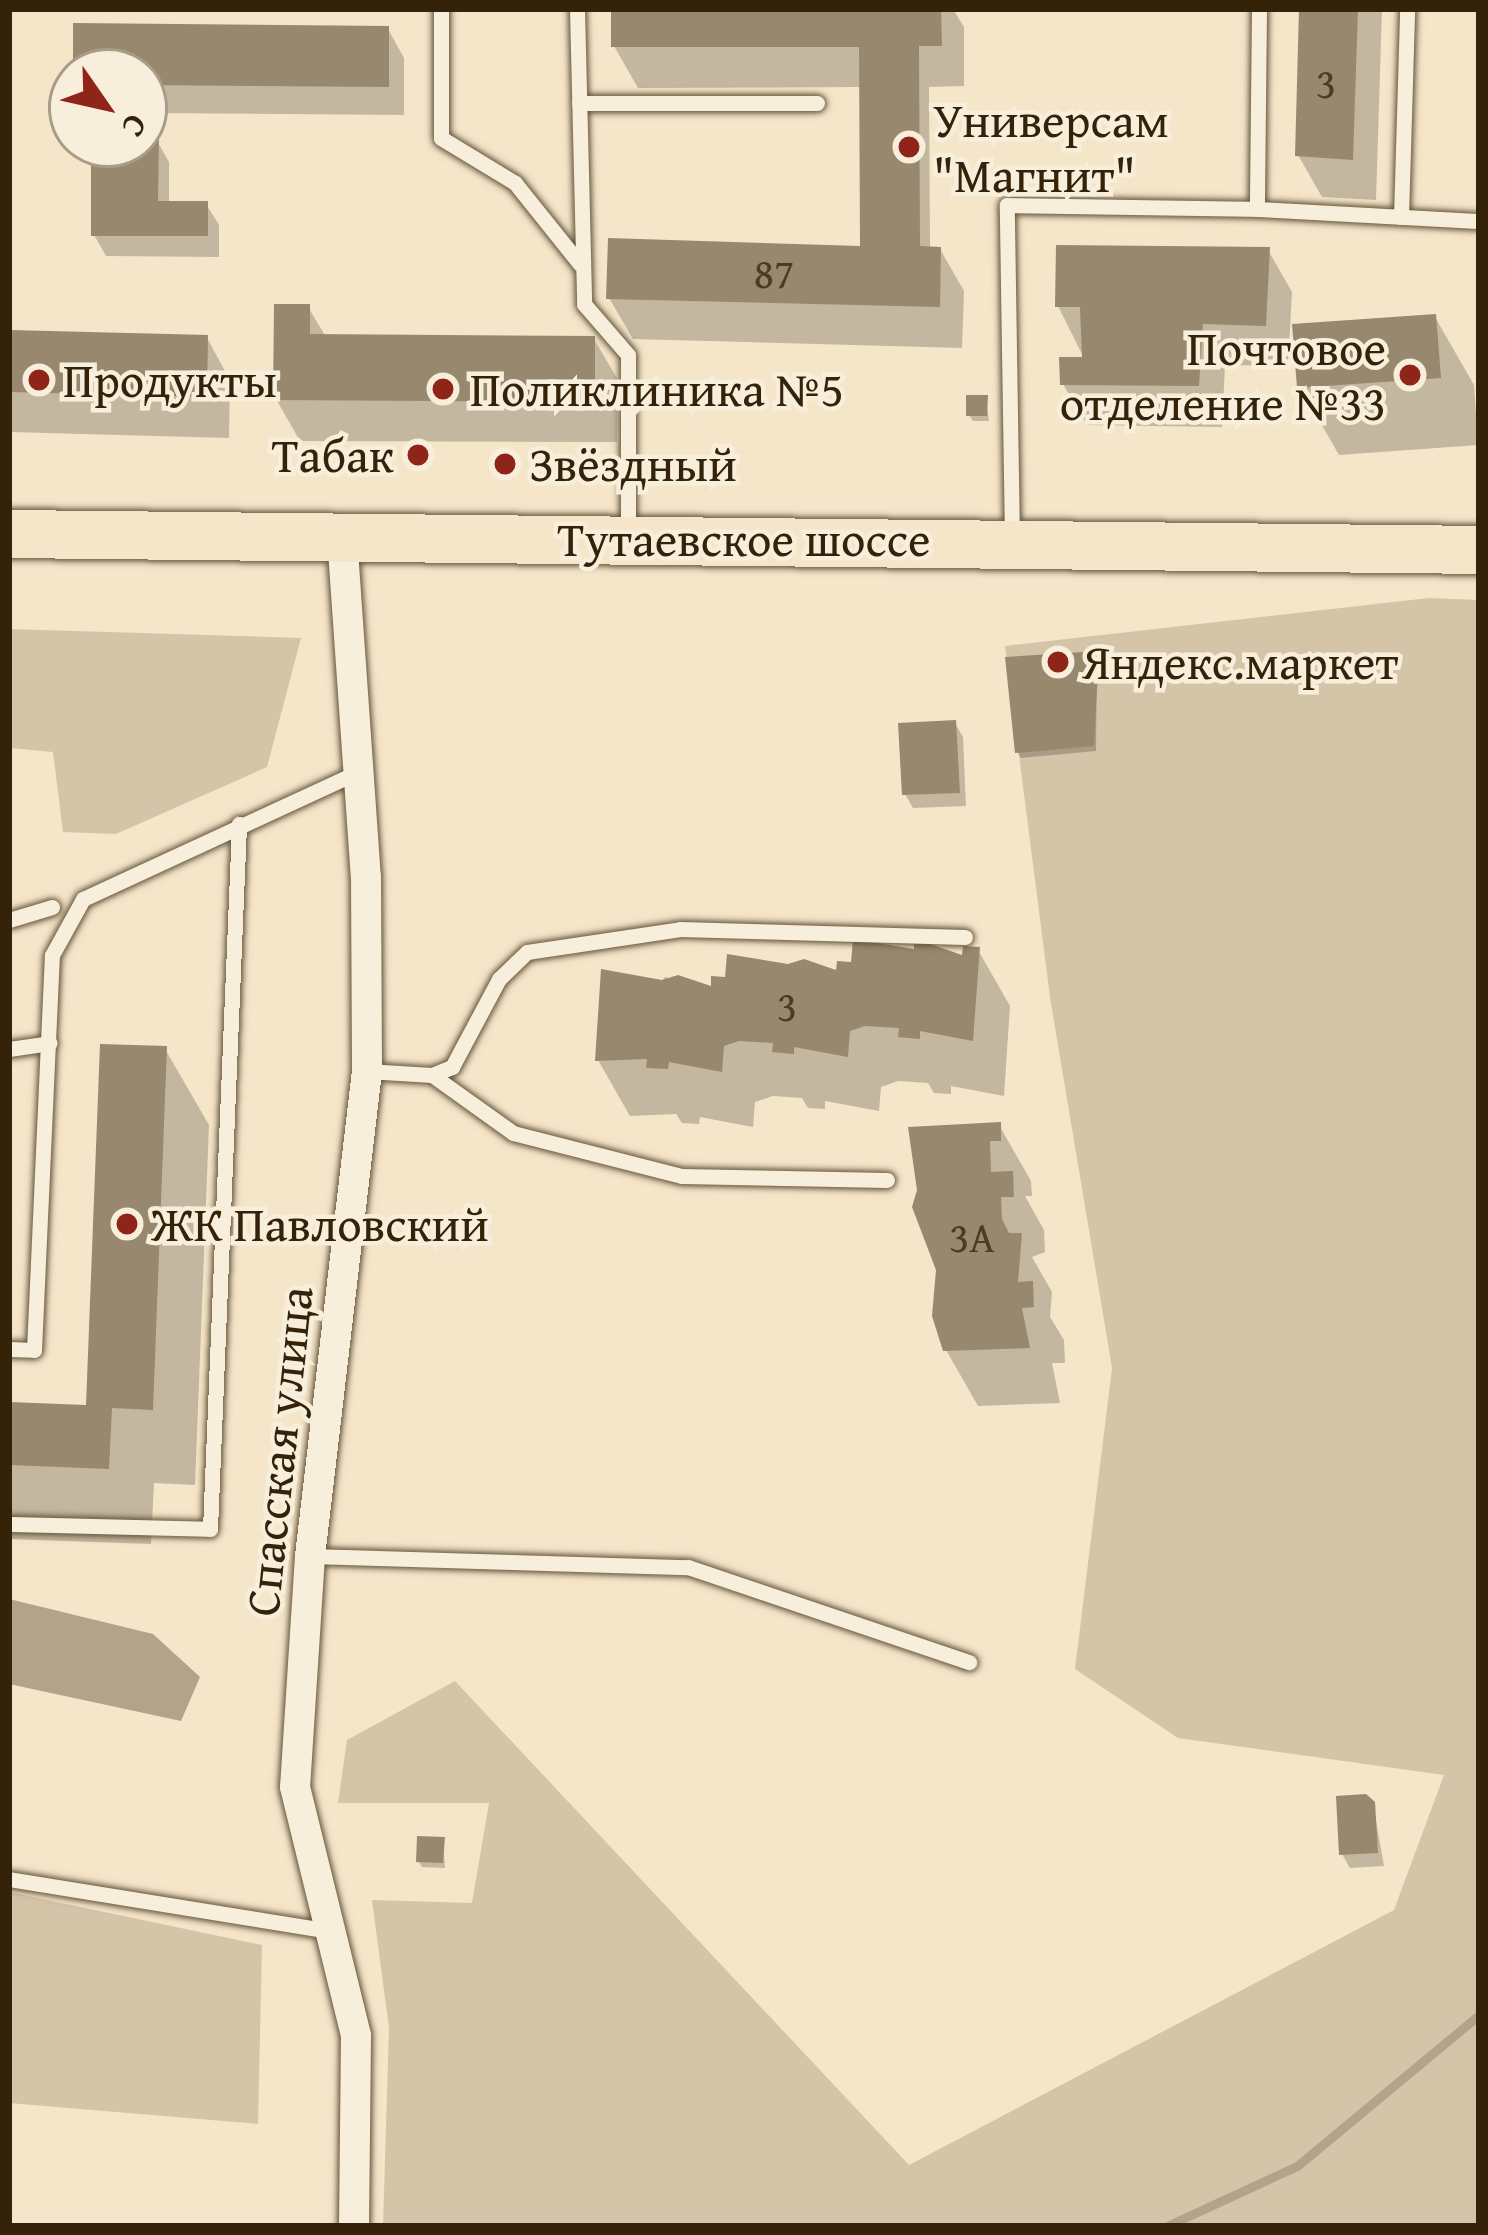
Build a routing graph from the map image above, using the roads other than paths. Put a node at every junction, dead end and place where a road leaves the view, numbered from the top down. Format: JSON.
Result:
{"nodes":[{"id":1,"x":441,"y":9,"type":"edge"},
{"id":2,"x":577,"y":9,"type":"edge"},
{"id":3,"x":1259,"y":9,"type":"edge"},
{"id":4,"x":1407,"y":9,"type":"edge"},
{"id":5,"x":579,"y":103,"type":"junction"},
{"id":6,"x":817,"y":103,"type":"dead end"},
{"id":7,"x":1257,"y":209,"type":"junction"},
{"id":8,"x":1401,"y":217,"type":"junction"},
{"id":9,"x":1479,"y":221,"type":"edge"},
{"id":10,"x":580,"y":264,"type":"junction"},
{"id":11,"x":9,"y":534,"type":"edge"},
{"id":12,"x":342,"y":536,"type":"junction"},
{"id":13,"x":628,"y":537,"type":"junction"},
{"id":14,"x":1012,"y":541,"type":"junction"},
{"id":15,"x":1479,"y":550,"type":"edge"},
{"id":16,"x":358,"y":772,"type":"junction"},
{"id":17,"x":239,"y":824,"type":"junction"},
{"id":18,"x":52,"y":907,"type":"dead end"},
{"id":19,"x":9,"y":920,"type":"edge"},
{"id":20,"x":964,"y":937,"type":"dead end"},
{"id":21,"x":50,"y":1043,"type":"junction"},
{"id":22,"x":9,"y":1049,"type":"edge"},
{"id":23,"x":367,"y":1070,"type":"junction"},
{"id":24,"x":432,"y":1075,"type":"junction"},
{"id":25,"x":887,"y":1180,"type":"dead end"},
{"id":26,"x":9,"y":1349,"type":"edge"},
{"id":27,"x":9,"y":1524,"type":"edge"},
{"id":28,"x":310,"y":1556,"type":"junction"},
{"id":29,"x":969,"y":1662,"type":"dead end"},
{"id":30,"x":9,"y":1879,"type":"edge"},
{"id":31,"x":329,"y":1930,"type":"junction"},
{"id":32,"x":354,"y":2226,"type":"edge"}],
"edges":[{"from":1,"to":10,"type":"lane"},
{"from":2,"to":5,"type":"lane"},
{"from":3,"to":7,"type":"lane"},
{"from":4,"to":8,"type":"lane"},
{"from":5,"to":6,"type":"lane"},
{"from":5,"to":10,"type":"lane"},
{"from":7,"to":8,"type":"lane"},
{"from":7,"to":14,"type":"lane"},
{"from":8,"to":9,"type":"lane"},
{"from":10,"to":13,"type":"lane"},
{"from":11,"to":12,"type":"main road","name":"Тутаевское шоссе"},
{"from":12,"to":13,"type":"main road","name":"Тутаевское шоссе"},
{"from":12,"to":16,"type":"street","name":"Спасская улица"},
{"from":13,"to":14,"type":"main road","name":"Тутаевское шоссе"},
{"from":14,"to":15,"type":"main road","name":"Тутаевское шоссе"},
{"from":16,"to":17,"type":"lane"},
{"from":16,"to":23,"type":"street","name":"Спасская улица"},
{"from":17,"to":21,"type":"lane"},
{"from":17,"to":27,"type":"lane"},
{"from":18,"to":19,"type":"lane"},
{"from":20,"to":24,"type":"lane"},
{"from":21,"to":22,"type":"lane"},
{"from":21,"to":26,"type":"lane"},
{"from":23,"to":24,"type":"lane"},
{"from":23,"to":28,"type":"street","name":"Спасская улица"},
{"from":24,"to":25,"type":"lane"},
{"from":28,"to":29,"type":"lane"},
{"from":28,"to":31,"type":"street","name":"Спасская улица"},
{"from":30,"to":31,"type":"lane"},
{"from":31,"to":32,"type":"street","name":"Спасская улица"}]}
